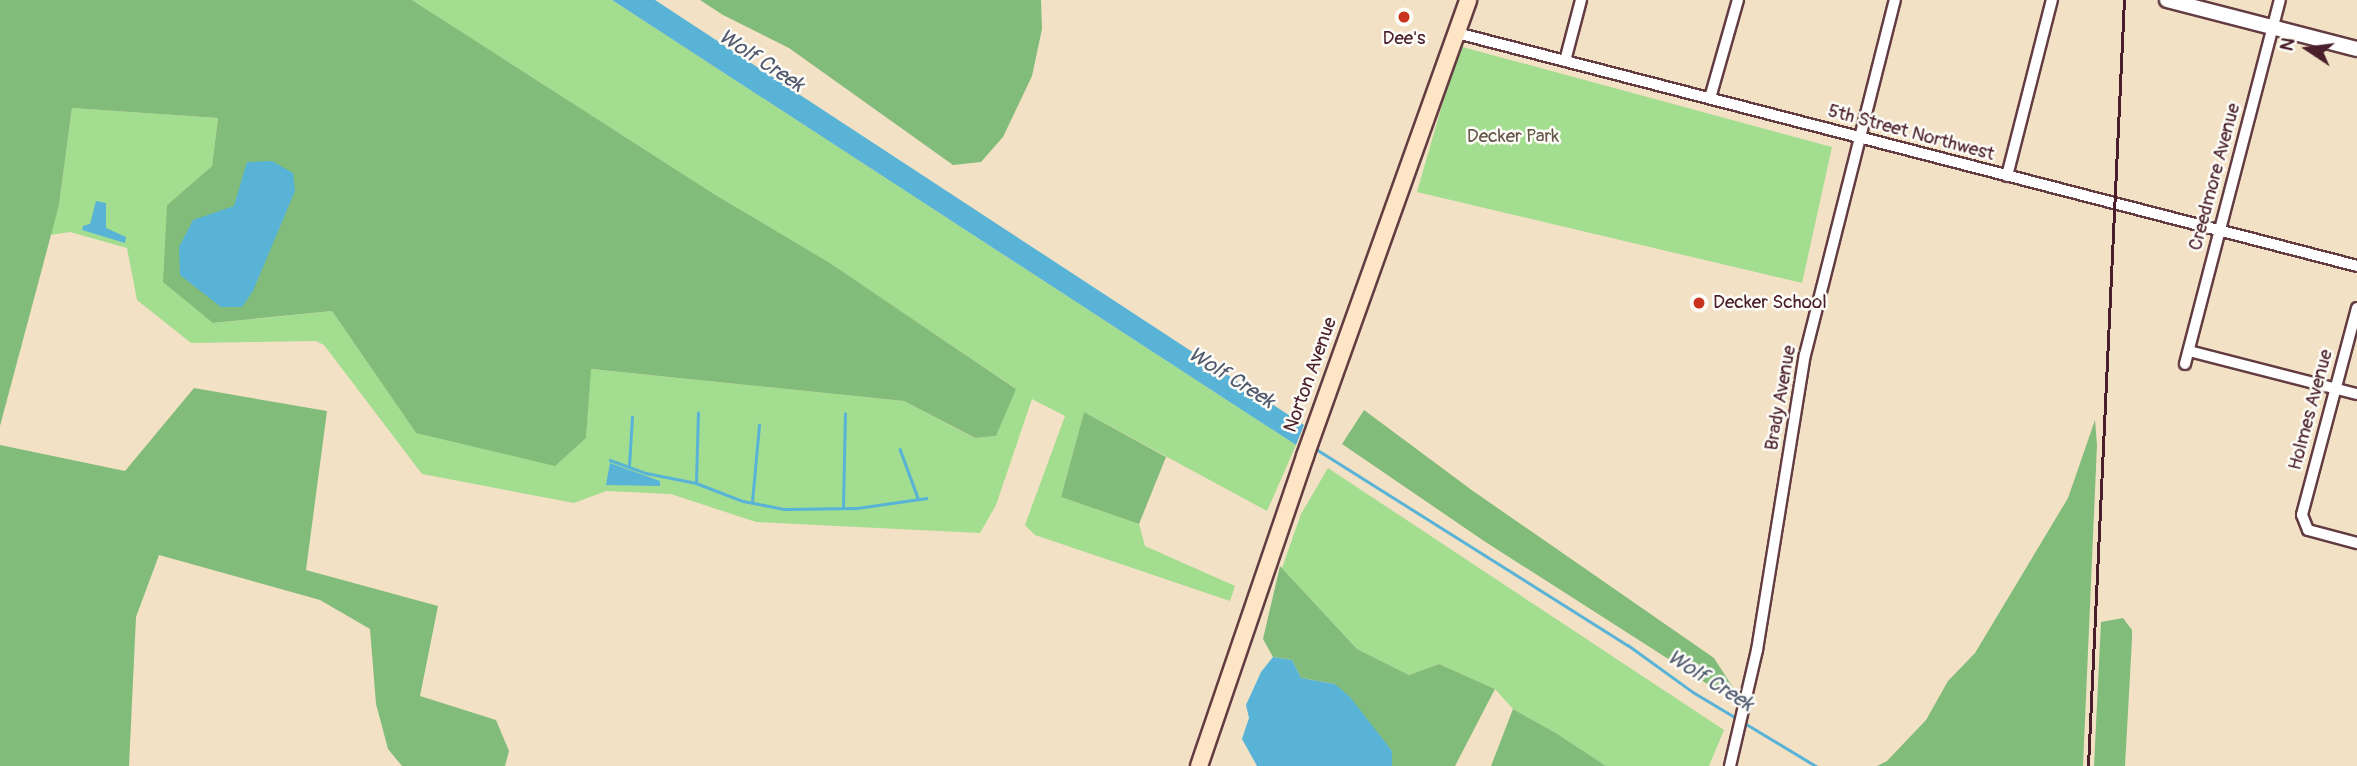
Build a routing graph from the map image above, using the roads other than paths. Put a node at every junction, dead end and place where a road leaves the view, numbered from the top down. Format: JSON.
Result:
{"nodes":[{"id":1,"x":1468,"y":0,"type":"edge"},
{"id":2,"x":1581,"y":0,"type":"edge"},
{"id":3,"x":1738,"y":0,"type":"edge"},
{"id":4,"x":1895,"y":0,"type":"edge"},
{"id":5,"x":2052,"y":0,"type":"edge"},
{"id":6,"x":2167,"y":0,"type":"edge"},
{"id":7,"x":2280,"y":0,"type":"edge"},
{"id":8,"x":2273,"y":28,"type":"junction"},
{"id":9,"x":1457,"y":33,"type":"junction"},
{"id":10,"x":2357,"y":49,"type":"edge"},
{"id":11,"x":1565,"y":61,"type":"junction"},
{"id":12,"x":1710,"y":98,"type":"junction"},
{"id":13,"x":1860,"y":138,"type":"junction"},
{"id":14,"x":2007,"y":176,"type":"junction"},
{"id":15,"x":2219,"y":230,"type":"junction"},
{"id":16,"x":2357,"y":266,"type":"edge"},
{"id":17,"x":2357,"y":308,"type":"edge"},
{"id":18,"x":2189,"y":351,"type":"junction"},
{"id":19,"x":2185,"y":364,"type":"dead end"},
{"id":20,"x":2335,"y":388,"type":"junction"},
{"id":21,"x":2357,"y":394,"type":"edge"},
{"id":22,"x":2357,"y":543,"type":"edge"},
{"id":23,"x":1199,"y":766,"type":"edge"},
{"id":24,"x":1730,"y":766,"type":"edge"}],
"edges":[{"from":1,"to":9,"type":"main road","name":"Norton Avenue"},
{"from":2,"to":11,"type":"street"},
{"from":3,"to":12,"type":"street"},
{"from":4,"to":13,"type":"street","name":"Brady Avenue"},
{"from":5,"to":14,"type":"street"},
{"from":6,"to":8,"type":"street"},
{"from":7,"to":8,"type":"street","name":"Creedmore Avenue"},
{"from":8,"to":10,"type":"street"},
{"from":8,"to":15,"type":"street","name":"Creedmore Avenue"},
{"from":9,"to":11,"type":"street","name":"5th Street Northwest"},
{"from":9,"to":23,"type":"main road","name":"Norton Avenue"},
{"from":11,"to":12,"type":"street","name":"5th Street Northwest"},
{"from":12,"to":13,"type":"street","name":"5th Street Northwest"},
{"from":13,"to":14,"type":"street","name":"5th Street Northwest"},
{"from":13,"to":24,"type":"street","name":"Brady Avenue"},
{"from":14,"to":15,"type":"street","name":"5th Street Northwest"},
{"from":15,"to":16,"type":"street","name":"5th Street Northwest"},
{"from":15,"to":18,"type":"street","name":"Creedmore Avenue"},
{"from":17,"to":20,"type":"street","name":"Holmes Avenue"},
{"from":18,"to":19,"type":"street","name":"Creedmore Avenue"},
{"from":18,"to":20,"type":"street"},
{"from":20,"to":21,"type":"street"},
{"from":20,"to":22,"type":"street","name":"Holmes Avenue"}]}
